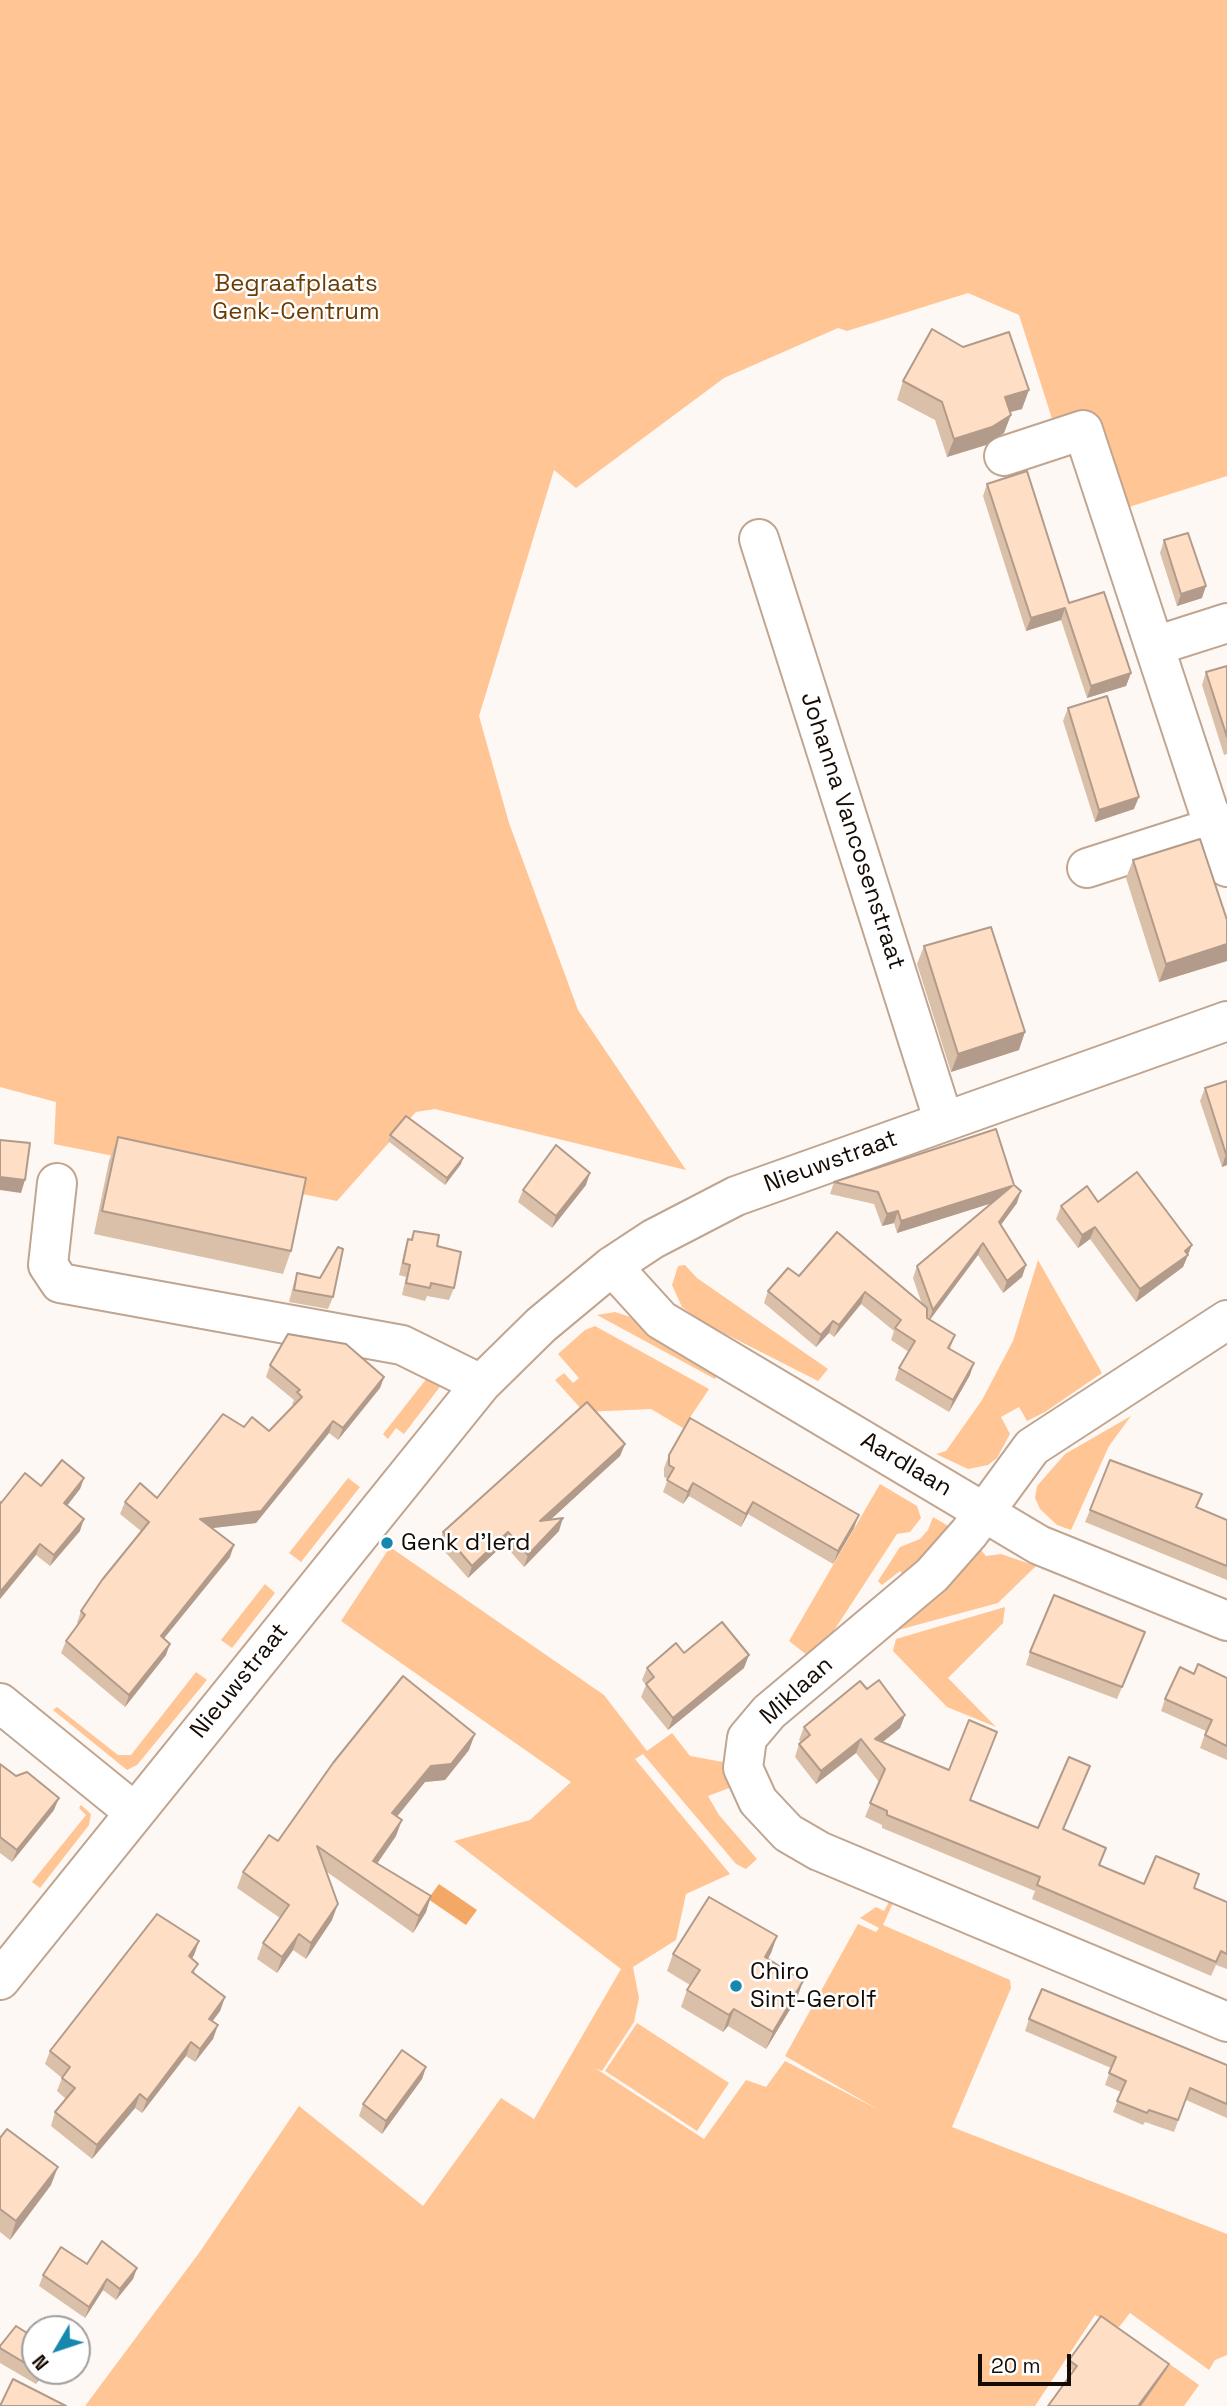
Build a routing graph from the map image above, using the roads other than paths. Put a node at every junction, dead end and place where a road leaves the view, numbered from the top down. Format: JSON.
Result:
{"nodes":[{"id":1,"x":1003,"y":456,"type":"dead end"},
{"id":2,"x":759,"y":539,"type":"dead end"},
{"id":3,"x":1227,"y":622,"type":"edge"},
{"id":4,"x":1155,"y":646,"type":"junction"},
{"id":5,"x":1220,"y":825,"type":"edge"},
{"id":6,"x":1227,"y":867,"type":"edge"},
{"id":7,"x":1087,"y":868,"type":"dead end"},
{"id":8,"x":1227,"y":1021,"type":"edge"},
{"id":9,"x":944,"y":1122,"type":"junction"},
{"id":10,"x":57,"y":1183,"type":"dead end"},
{"id":11,"x":612,"y":1266,"type":"junction"},
{"id":12,"x":1227,"y":1320,"type":"edge"},
{"id":13,"x":481,"y":1384,"type":"junction"},
{"id":14,"x":986,"y":1512,"type":"junction"},
{"id":15,"x":1227,"y":1622,"type":"edge"},
{"id":16,"x":0,"y":1703,"type":"edge"},
{"id":17,"x":133,"y":1811,"type":"junction"},
{"id":18,"x":0,"y":1980,"type":"edge"},
{"id":19,"x":1227,"y":2022,"type":"edge"}],
"edges":[{"from":1,"to":4,"type":"street"},
{"from":2,"to":9,"type":"street","name":"Johanna Vancosenstraat"},
{"from":3,"to":4,"type":"street"},
{"from":4,"to":5,"type":"street"},
{"from":5,"to":6,"type":"street"},
{"from":5,"to":7,"type":"street"},
{"from":8,"to":9,"type":"street","name":"Nieuwstraat"},
{"from":9,"to":11,"type":"street","name":"Nieuwstraat"},
{"from":10,"to":13,"type":"street"},
{"from":11,"to":13,"type":"street","name":"Nieuwstraat"},
{"from":11,"to":14,"type":"street","name":"Aardlaan"},
{"from":12,"to":14,"type":"street","name":"Miklaan"},
{"from":13,"to":17,"type":"street","name":"Nieuwstraat"},
{"from":14,"to":15,"type":"street","name":"Aardlaan"},
{"from":14,"to":19,"type":"street","name":"Miklaan"},
{"from":16,"to":17,"type":"street"},
{"from":17,"to":18,"type":"street","name":"Nieuwstraat"}]}
